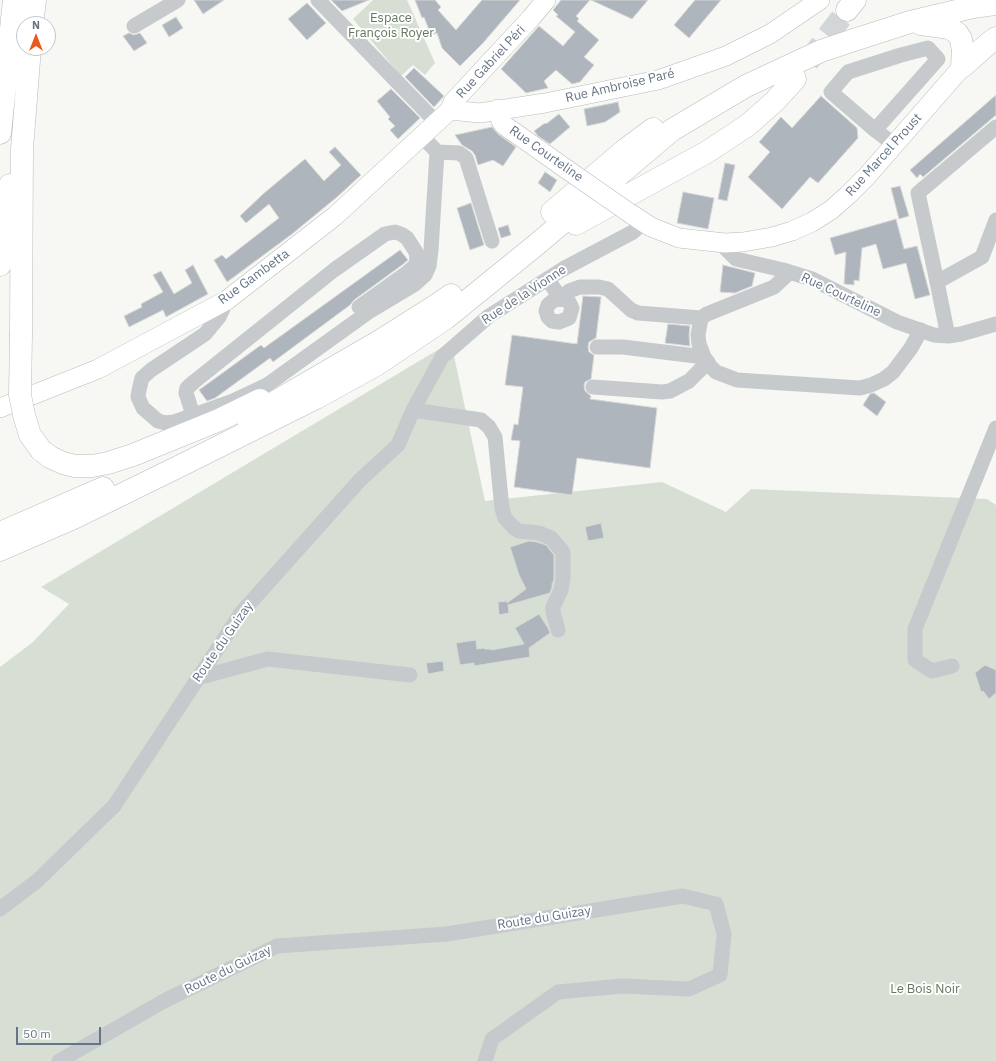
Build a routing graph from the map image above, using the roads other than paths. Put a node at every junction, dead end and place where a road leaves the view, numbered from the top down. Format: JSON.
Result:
{"nodes":[{"id":1,"x":5,"y":0,"type":"edge"},
{"id":2,"x":14,"y":0,"type":"edge"},
{"id":3,"x":35,"y":0,"type":"edge"},
{"id":4,"x":178,"y":0,"type":"edge"},
{"id":5,"x":318,"y":0,"type":"edge"},
{"id":6,"x":546,"y":0,"type":"edge"},
{"id":7,"x":555,"y":0,"type":"edge"},
{"id":8,"x":820,"y":0,"type":"edge"},
{"id":9,"x":939,"y":0,"type":"edge"},
{"id":10,"x":996,"y":4,"type":"edge"},
{"id":11,"x":33,"y":16,"type":"edge"},
{"id":12,"x":910,"y":22,"type":"junction"},
{"id":13,"x":134,"y":26,"type":"dead end"},
{"id":14,"x":0,"y":36,"type":"edge"},
{"id":15,"x":996,"y":38,"type":"edge"},
{"id":16,"x":29,"y":56,"type":"edge"},
{"id":17,"x":962,"y":67,"type":"junction"},
{"id":18,"x":26,"y":77,"type":"junction"},
{"id":19,"x":795,"y":79,"type":"tunnel mouth"},
{"id":20,"x":498,"y":109,"type":"junction"},
{"id":21,"x":450,"y":110,"type":"junction"},
{"id":22,"x":436,"y":122,"type":"junction"},
{"id":23,"x":996,"y":127,"type":"edge"},
{"id":24,"x":875,"y":130,"type":"junction"},
{"id":25,"x":0,"y":133,"type":"edge"},
{"id":26,"x":422,"y":136,"type":"junction"},
{"id":27,"x":894,"y":145,"type":"junction"},
{"id":28,"x":437,"y":152,"type":"junction"},
{"id":29,"x":637,"y":219,"type":"junction"},
{"id":30,"x":996,"y":220,"type":"edge"},
{"id":31,"x":492,"y":242,"type":"dead end"},
{"id":32,"x":725,"y":243,"type":"junction"},
{"id":33,"x":536,"y":245,"type":"junction"},
{"id":34,"x":0,"y":265,"type":"edge"},
{"id":35,"x":790,"y":272,"type":"junction"},
{"id":36,"x":547,"y":279,"type":"junction"},
{"id":37,"x":938,"y":282,"type":"junction"},
{"id":38,"x":226,"y":300,"type":"junction"},
{"id":39,"x":702,"y":318,"type":"junction"},
{"id":40,"x":996,"y":324,"type":"edge"},
{"id":41,"x":920,"y":330,"type":"junction"},
{"id":42,"x":948,"y":336,"type":"junction"},
{"id":43,"x":378,"y":342,"type":"junction"},
{"id":44,"x":597,"y":347,"type":"dead end"},
{"id":45,"x":316,"y":349,"type":"junction"},
{"id":46,"x":706,"y":360,"type":"junction"},
{"id":47,"x":892,"y":372,"type":"junction"},
{"id":48,"x":594,"y":387,"type":"dead end"},
{"id":49,"x":645,"y":391,"type":"junction"},
{"id":50,"x":880,"y":392,"type":"dead end"},
{"id":51,"x":631,"y":395,"type":"dead end"},
{"id":52,"x":0,"y":408,"type":"edge"},
{"id":53,"x":413,"y":410,"type":"junction"},
{"id":54,"x":194,"y":415,"type":"junction"},
{"id":55,"x":996,"y":428,"type":"edge"},
{"id":56,"x":0,"y":533,"type":"edge"},
{"id":57,"x":0,"y":550,"type":"edge"},
{"id":58,"x":558,"y":630,"type":"dead end"},
{"id":59,"x":952,"y":666,"type":"dead end"},
{"id":60,"x":410,"y":676,"type":"dead end"},
{"id":61,"x":197,"y":678,"type":"junction"},
{"id":62,"x":0,"y":908,"type":"edge"},
{"id":63,"x":59,"y":1061,"type":"edge"},
{"id":64,"x":485,"y":1061,"type":"edge"}],
"edges":[{"from":1,"to":14,"type":"highway"},
{"from":2,"to":25,"type":"highway"},
{"from":3,"to":11,"type":"highway"},
{"from":4,"to":13,"type":"street"},
{"from":5,"to":22,"type":"street"},
{"from":6,"to":21,"type":"main road","name":"Rue Gabriel Péri"},
{"from":7,"to":21,"type":"street"},
{"from":8,"to":20,"type":"main road","name":"Rue Ambroise Paré"},
{"from":9,"to":43,"type":"highway"},
{"from":10,"to":12,"type":"highway"},
{"from":12,"to":17,"type":"highway"},
{"from":12,"to":33,"type":"highway"},
{"from":15,"to":17,"type":"highway"},
{"from":16,"to":18,"type":"highway"},
{"from":17,"to":27,"type":"main road","name":"Rue Marcel Proust"},
{"from":18,"to":34,"type":"highway"},
{"from":18,"to":43,"type":"highway","bridge":true},
{"from":19,"to":33,"type":"highway"},
{"from":20,"to":21,"type":"main road","name":"Rue Ambroise Paré"},
{"from":20,"to":29,"type":"main road","name":"Rue Courteline","bridge":true},
{"from":21,"to":22,"type":"main road","name":"Rue Gabriel Péri"},
{"from":22,"to":26,"type":"main road","name":"Rue Gambetta"},
{"from":23,"to":37,"type":"street"},
{"from":24,"to":24,"type":"street"},
{"from":24,"to":27,"type":"street"},
{"from":26,"to":28,"type":"street"},
{"from":26,"to":38,"type":"main road","name":"Rue Gambetta"},
{"from":27,"to":32,"type":"main road","name":"Rue Marcel Proust"},
{"from":28,"to":31,"type":"street"},
{"from":28,"to":45,"type":"street"},
{"from":29,"to":32,"type":"main road","name":"Rue Courteline"},
{"from":29,"to":36,"type":"street","name":"Rue de la Vionne"},
{"from":30,"to":37,"type":"street"},
{"from":32,"to":35,"type":"street","name":"Rue Courteline"},
{"from":33,"to":57,"type":"highway"},
{"from":35,"to":39,"type":"street"},
{"from":35,"to":41,"type":"street","name":"Rue Courteline"},
{"from":36,"to":39,"type":"street"},
{"from":36,"to":53,"type":"street","name":"Rue de la Vionne"},
{"from":37,"to":42,"type":"street"},
{"from":38,"to":52,"type":"main road","name":"Rue Gambetta"},
{"from":38,"to":54,"type":"street"},
{"from":39,"to":46,"type":"street"},
{"from":40,"to":42,"type":"street","name":"Rue Courteline"},
{"from":41,"to":42,"type":"street","name":"Rue Courteline"},
{"from":41,"to":47,"type":"street"},
{"from":43,"to":56,"type":"highway"},
{"from":44,"to":46,"type":"street"},
{"from":45,"to":54,"type":"street"},
{"from":45,"to":54,"type":"street"},
{"from":46,"to":47,"type":"street"},
{"from":46,"to":49,"type":"street"},
{"from":47,"to":50,"type":"street"},
{"from":48,"to":49,"type":"street"},
{"from":49,"to":51,"type":"street"},
{"from":53,"to":58,"type":"street"},
{"from":53,"to":61,"type":"street","name":"Route du Guizay"},
{"from":55,"to":59,"type":"street"},
{"from":60,"to":61,"type":"street"},
{"from":61,"to":62,"type":"street","name":"Route du Guizay"},
{"from":63,"to":64,"type":"street","name":"Route du Guizay"}]}
